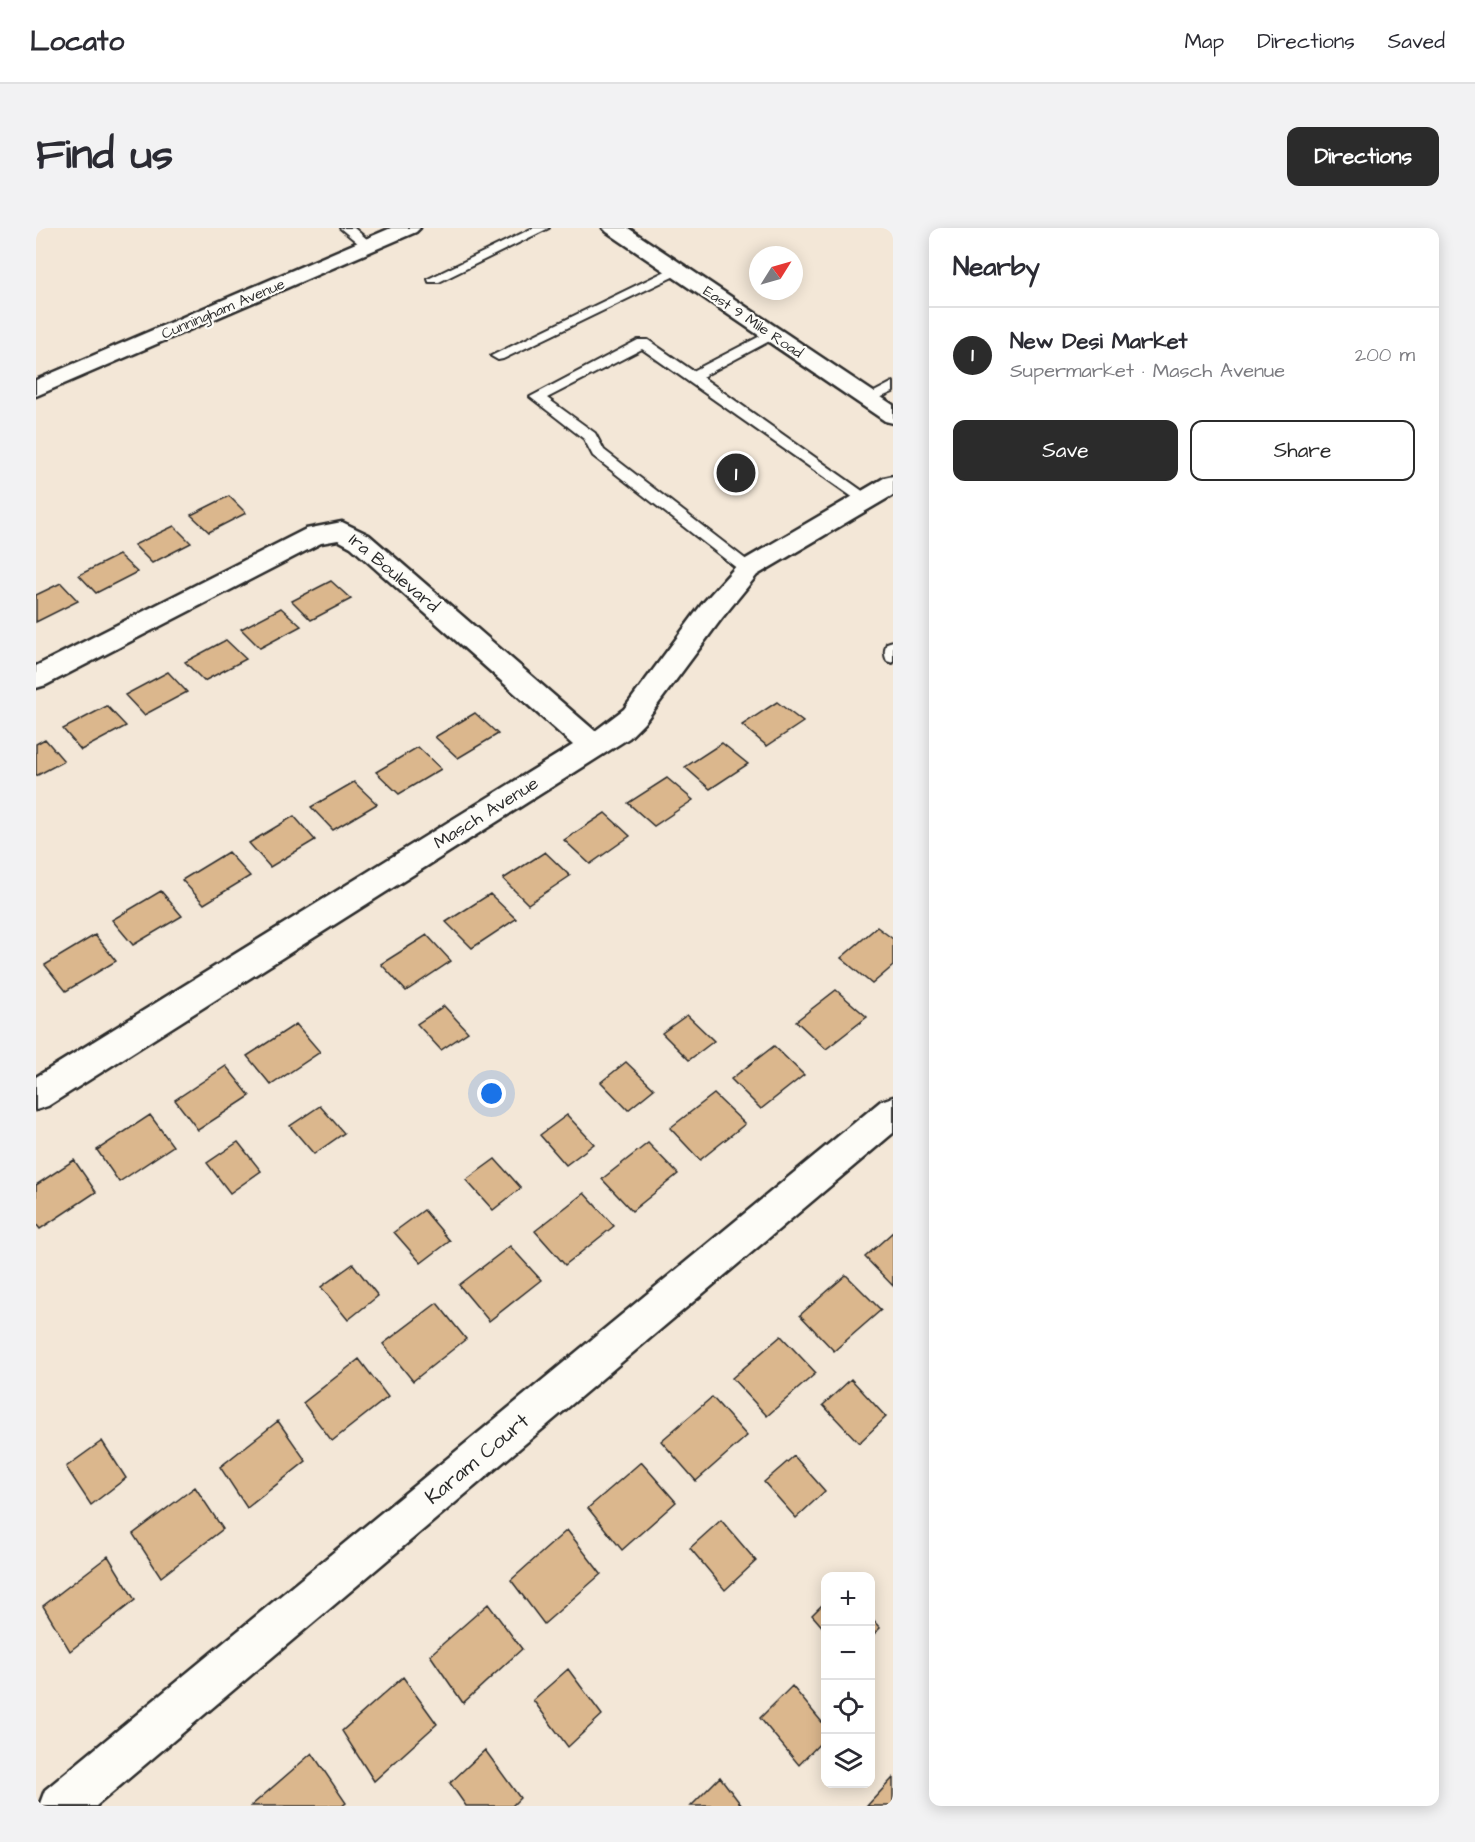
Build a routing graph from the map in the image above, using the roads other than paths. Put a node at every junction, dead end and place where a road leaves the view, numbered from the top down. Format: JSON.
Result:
{"nodes":[{"id":1,"x":346,"y":228,"type":"edge"},
{"id":2,"x":409,"y":228,"type":"edge"},
{"id":3,"x":543,"y":228,"type":"edge"},
{"id":4,"x":614,"y":228,"type":"edge"},
{"id":5,"x":369,"y":246,"type":"junction"},
{"id":6,"x":676,"y":270,"type":"junction"},
{"id":7,"x":434,"y":279,"type":"dead end"},
{"id":8,"x":772,"y":334,"type":"junction"},
{"id":9,"x":498,"y":356,"type":"dead end"},
{"id":10,"x":692,"y":377,"type":"junction"},
{"id":11,"x":893,"y":386,"type":"edge"},
{"id":12,"x":36,"y":389,"type":"edge"},
{"id":13,"x":868,"y":399,"type":"junction"},
{"id":14,"x":893,"y":416,"type":"edge"},
{"id":15,"x":893,"y":484,"type":"edge"},
{"id":16,"x":866,"y":500,"type":"junction"},
{"id":17,"x":748,"y":569,"type":"junction"},
{"id":18,"x":893,"y":647,"type":"edge"},
{"id":19,"x":893,"y":657,"type":"edge"},
{"id":20,"x":36,"y":678,"type":"edge"},
{"id":21,"x":592,"y":746,"type":"junction"},
{"id":22,"x":36,"y":1095,"type":"edge"},
{"id":23,"x":893,"y":1113,"type":"edge"},
{"id":24,"x":61,"y":1806,"type":"edge"}],
"edges":[{"from":1,"to":5,"type":"lane"},
{"from":2,"to":5,"type":"street","name":"Cunningham Avenue"},
{"from":3,"to":7,"type":"lane"},
{"from":4,"to":6,"type":"street","name":"East 9 Mile Road"},
{"from":5,"to":12,"type":"street","name":"Cunningham Avenue"},
{"from":6,"to":8,"type":"street","name":"East 9 Mile Road"},
{"from":6,"to":9,"type":"lane"},
{"from":8,"to":10,"type":"lane"},
{"from":8,"to":13,"type":"street","name":"East 9 Mile Road"},
{"from":10,"to":16,"type":"lane"},
{"from":10,"to":17,"type":"lane"},
{"from":11,"to":13,"type":"lane"},
{"from":13,"to":14,"type":"street","name":"East 9 Mile Road"},
{"from":15,"to":16,"type":"street","name":"Masch Avenue"},
{"from":16,"to":17,"type":"street","name":"Masch Avenue"},
{"from":17,"to":21,"type":"street","name":"Masch Avenue"},
{"from":18,"to":19,"type":"lane"},
{"from":20,"to":21,"type":"street","name":"Ira Boulevard"},
{"from":21,"to":22,"type":"street","name":"Masch Avenue"},
{"from":23,"to":24,"type":"street","name":"Karam Court"}]}
